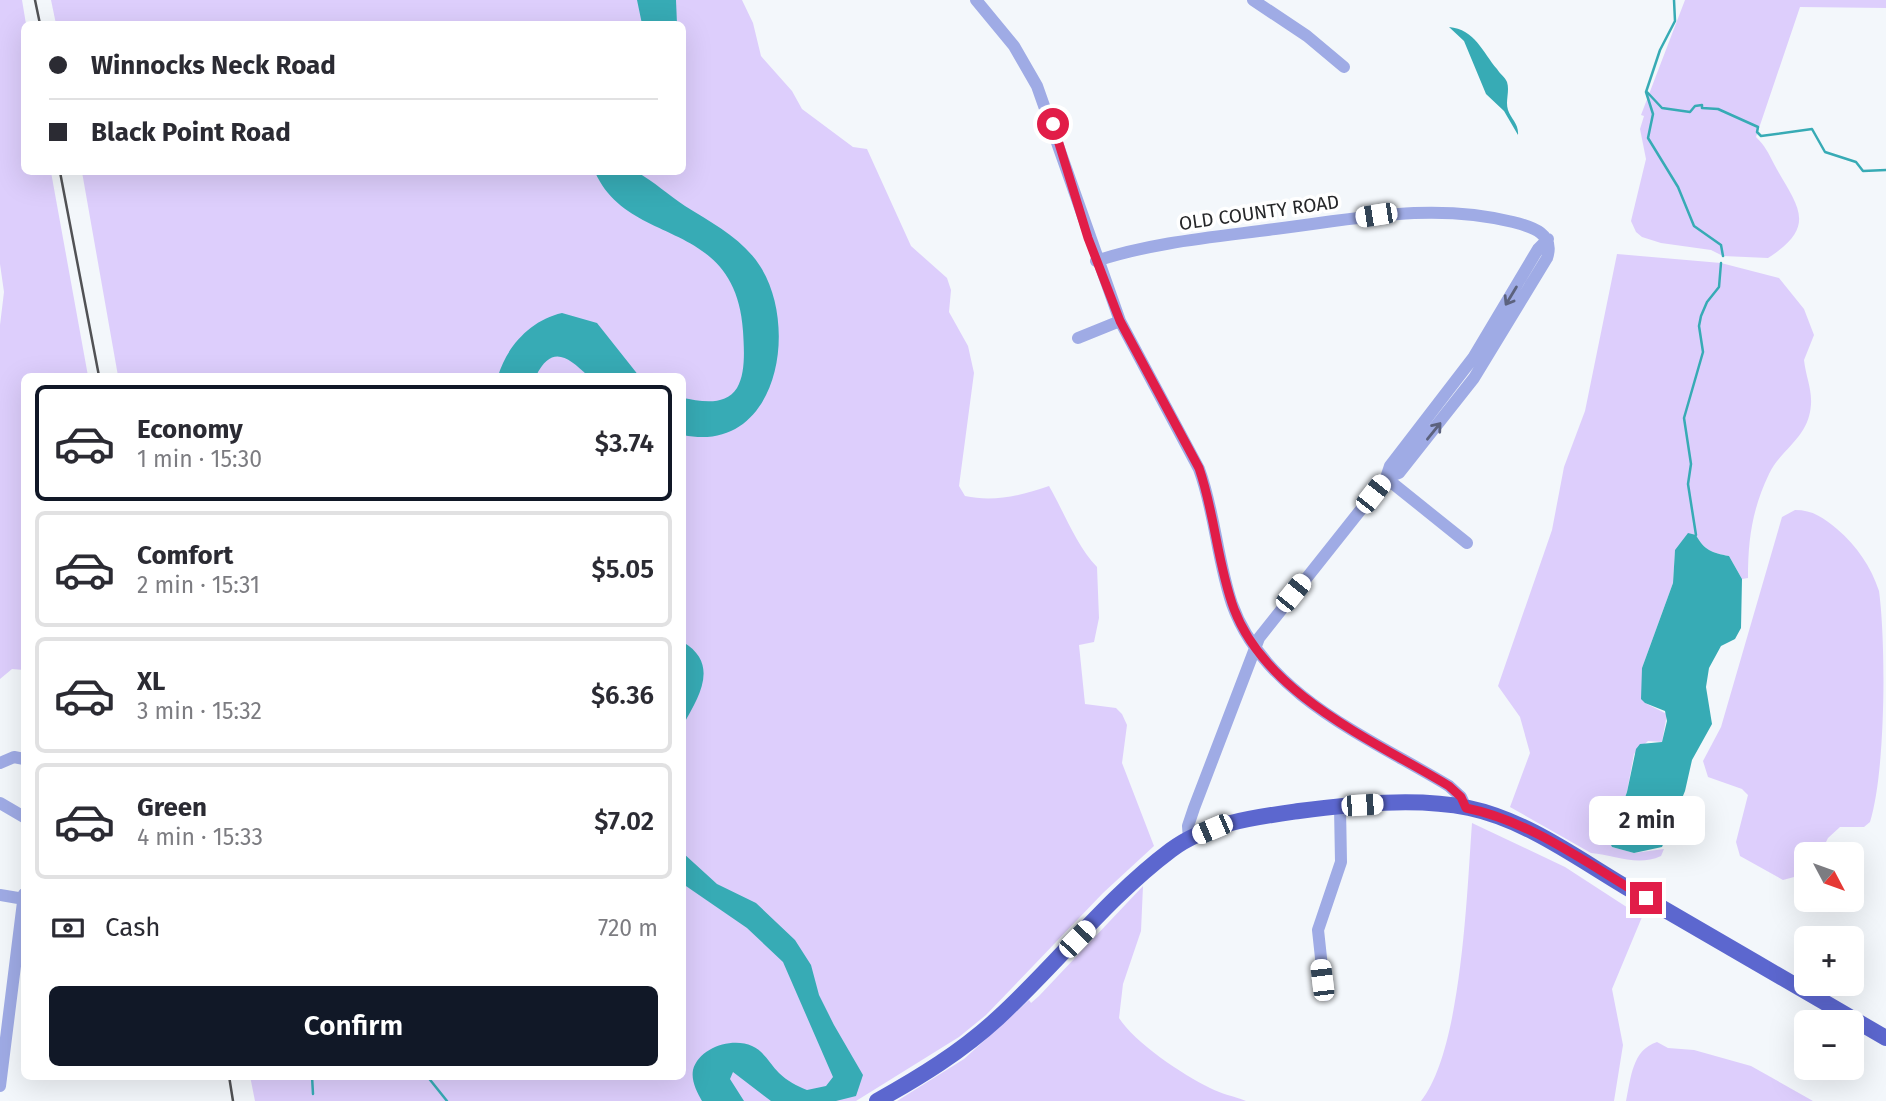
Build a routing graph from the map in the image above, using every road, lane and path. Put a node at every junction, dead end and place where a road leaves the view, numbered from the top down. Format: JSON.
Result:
{"nodes":[{"id":1,"x":976,"y":0,"type":"edge"},
{"id":2,"x":1253,"y":0,"type":"edge"},
{"id":3,"x":1344,"y":68,"type":"dead end"},
{"id":4,"x":1096,"y":261,"type":"junction"},
{"id":5,"x":1120,"y":321,"type":"junction"},
{"id":6,"x":1078,"y":338,"type":"dead end"},
{"id":7,"x":1386,"y":478,"type":"junction"},
{"id":8,"x":1467,"y":543,"type":"dead end"},
{"id":9,"x":1253,"y":648,"type":"junction"},
{"id":10,"x":21,"y":758,"type":"edge"},
{"id":11,"x":0,"y":763,"type":"edge"},
{"id":12,"x":0,"y":803,"type":"edge"},
{"id":13,"x":1340,"y":807,"type":"junction"},
{"id":14,"x":1466,"y":808,"type":"junction"},
{"id":15,"x":21,"y":815,"type":"edge"},
{"id":16,"x":1189,"y":839,"type":"junction"},
{"id":17,"x":0,"y":895,"type":"edge"},
{"id":18,"x":21,"y":896,"type":"edge"},
{"id":19,"x":21,"y":920,"type":"edge"},
{"id":20,"x":1325,"y":995,"type":"dead end"},
{"id":21,"x":1886,"y":1038,"type":"edge"},
{"id":22,"x":0,"y":1086,"type":"edge"},
{"id":23,"x":877,"y":1101,"type":"edge"}],
"edges":[{"from":1,"to":4,"type":"street"},
{"from":2,"to":3,"type":"street"},
{"from":4,"to":5,"type":"street"},
{"from":4,"to":7,"type":"street","name":"OLD COUNTY ROAD"},
{"from":5,"to":6,"type":"street"},
{"from":5,"to":9,"type":"street"},
{"from":7,"to":8,"type":"street"},
{"from":7,"to":9,"type":"street","name":"OLD COUNTY ROAD"},
{"from":9,"to":14,"type":"street"},
{"from":9,"to":16,"type":"street","name":"OLD COUNTY ROAD"},
{"from":10,"to":11,"type":"street"},
{"from":12,"to":15,"type":"street"},
{"from":13,"to":14,"type":"main road"},
{"from":13,"to":16,"type":"main road"},
{"from":13,"to":20,"type":"street"},
{"from":14,"to":21,"type":"main road"},
{"from":16,"to":23,"type":"main road"},
{"from":17,"to":18,"type":"street"},
{"from":19,"to":22,"type":"street"}]}
